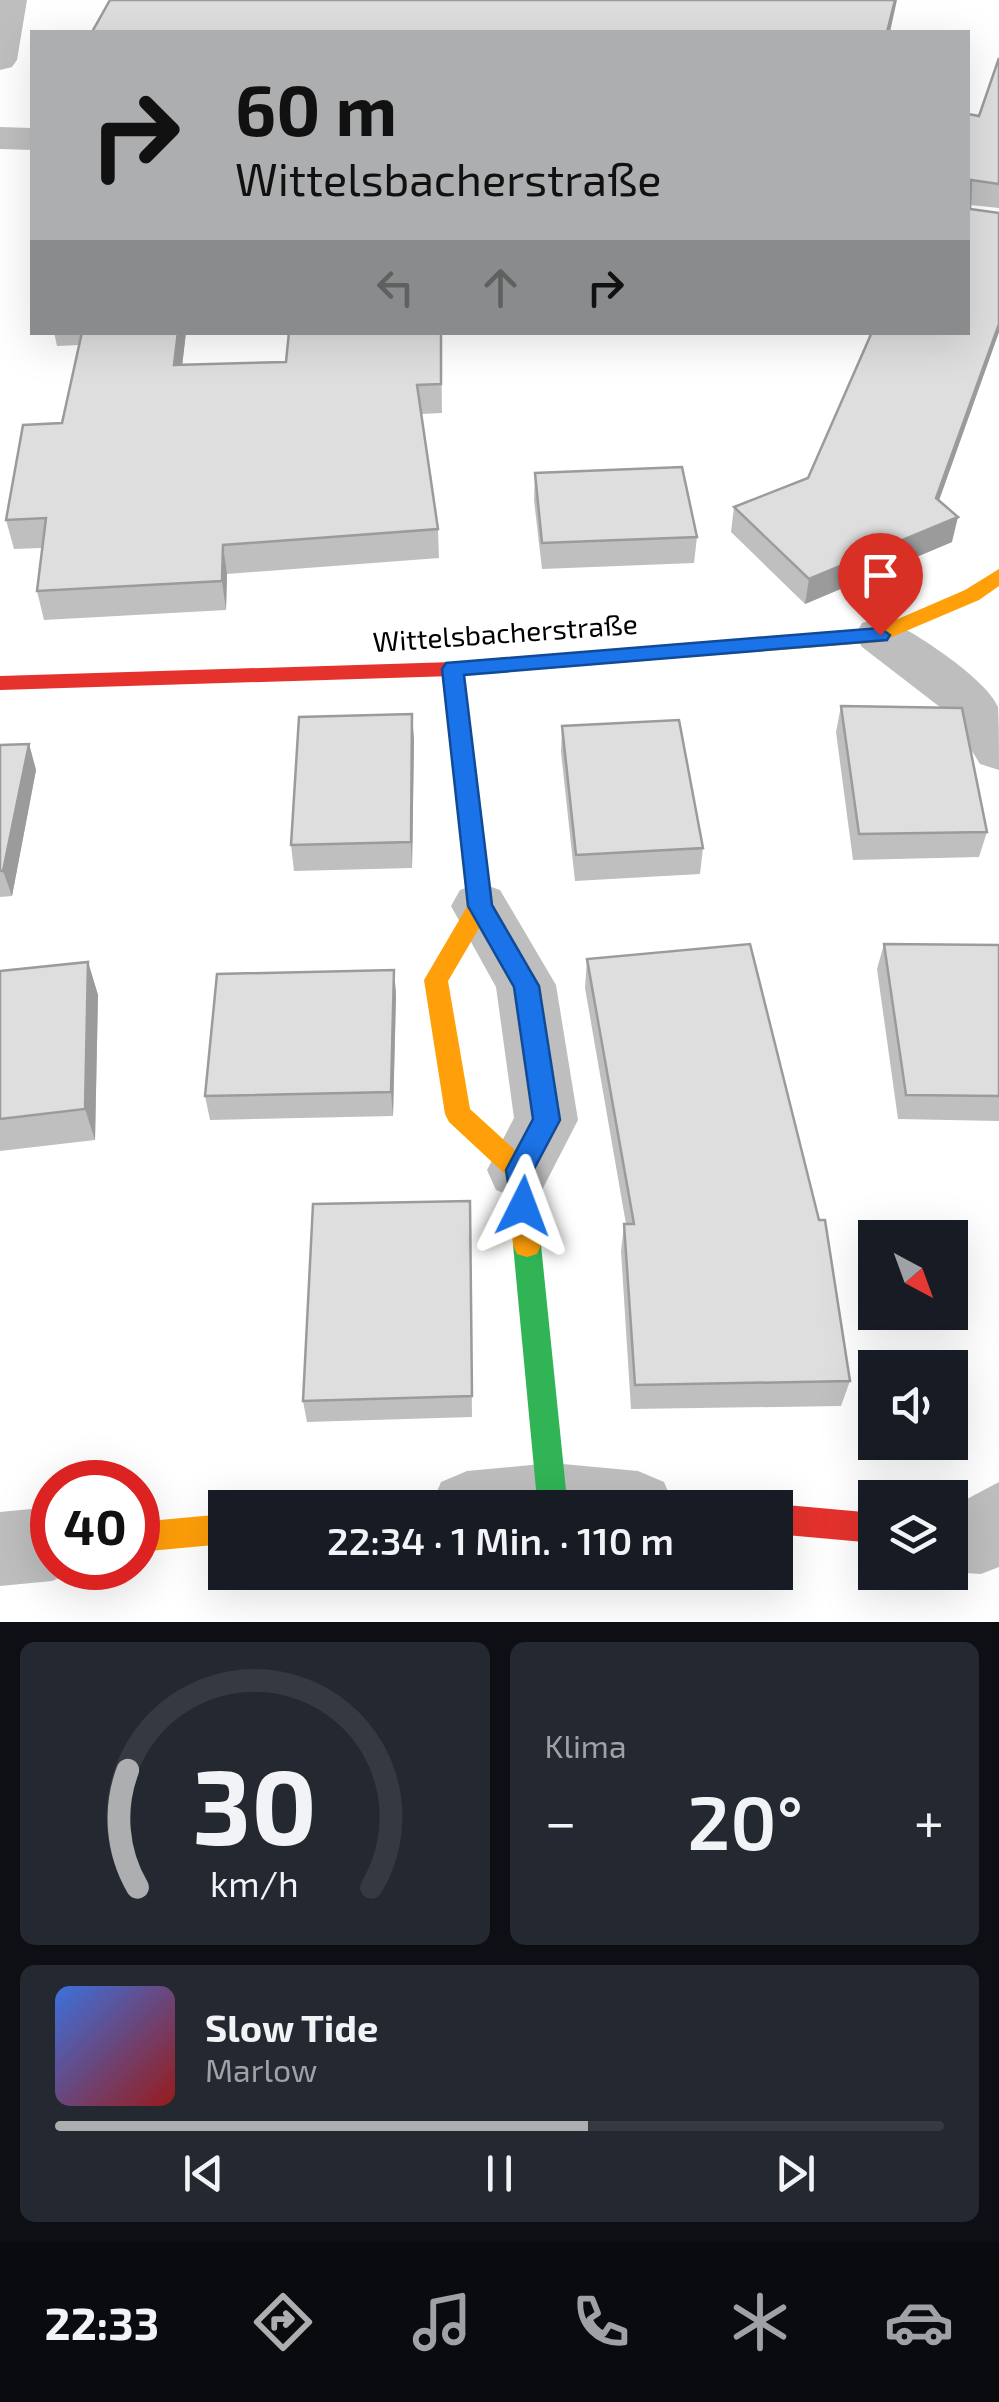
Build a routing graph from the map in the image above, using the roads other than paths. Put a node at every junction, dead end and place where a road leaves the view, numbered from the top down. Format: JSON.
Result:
{"nodes":[{"id":1,"x":10,"y":0,"type":"edge"},
{"id":2,"x":0,"y":60,"type":"edge"},
{"id":3,"x":0,"y":138,"type":"edge"},
{"id":4,"x":30,"y":140,"type":"edge"},
{"id":5,"x":999,"y":576,"type":"edge"},
{"id":6,"x":880,"y":635,"type":"junction"},
{"id":7,"x":453,"y":669,"type":"junction"},
{"id":8,"x":0,"y":683,"type":"edge"},
{"id":9,"x":999,"y":750,"type":"edge"},
{"id":10,"x":480,"y":906,"type":"junction"},
{"id":11,"x":520,"y":1170,"type":"junction"},
{"id":12,"x":551,"y":1490,"type":"edge"},
{"id":13,"x":999,"y":1519,"type":"edge"},
{"id":14,"x":793,"y":1521,"type":"edge"},
{"id":15,"x":858,"y":1527,"type":"edge"},
{"id":16,"x":208,"y":1531,"type":"edge"},
{"id":17,"x":160,"y":1535,"type":"edge"},
{"id":18,"x":968,"y":1537,"type":"edge"},
{"id":19,"x":30,"y":1546,"type":"edge"},
{"id":20,"x":0,"y":1549,"type":"edge"}],
"edges":[{"from":1,"to":2,"type":"street"},
{"from":3,"to":4,"type":"street"},
{"from":5,"to":6,"type":"street","name":"Wittelsbacherstraße"},
{"from":6,"to":7,"type":"street","name":"Wittelsbacherstraße"},
{"from":6,"to":9,"type":"street"},
{"from":7,"to":8,"type":"street","name":"Wittelsbacherstraße"},
{"from":7,"to":10,"type":"street"},
{"from":10,"to":11,"type":"street"},
{"from":10,"to":11,"type":"street"},
{"from":11,"to":12,"type":"street"},
{"from":13,"to":18,"type":"street"},
{"from":14,"to":15,"type":"street"},
{"from":16,"to":17,"type":"street"},
{"from":19,"to":20,"type":"street"}]}
